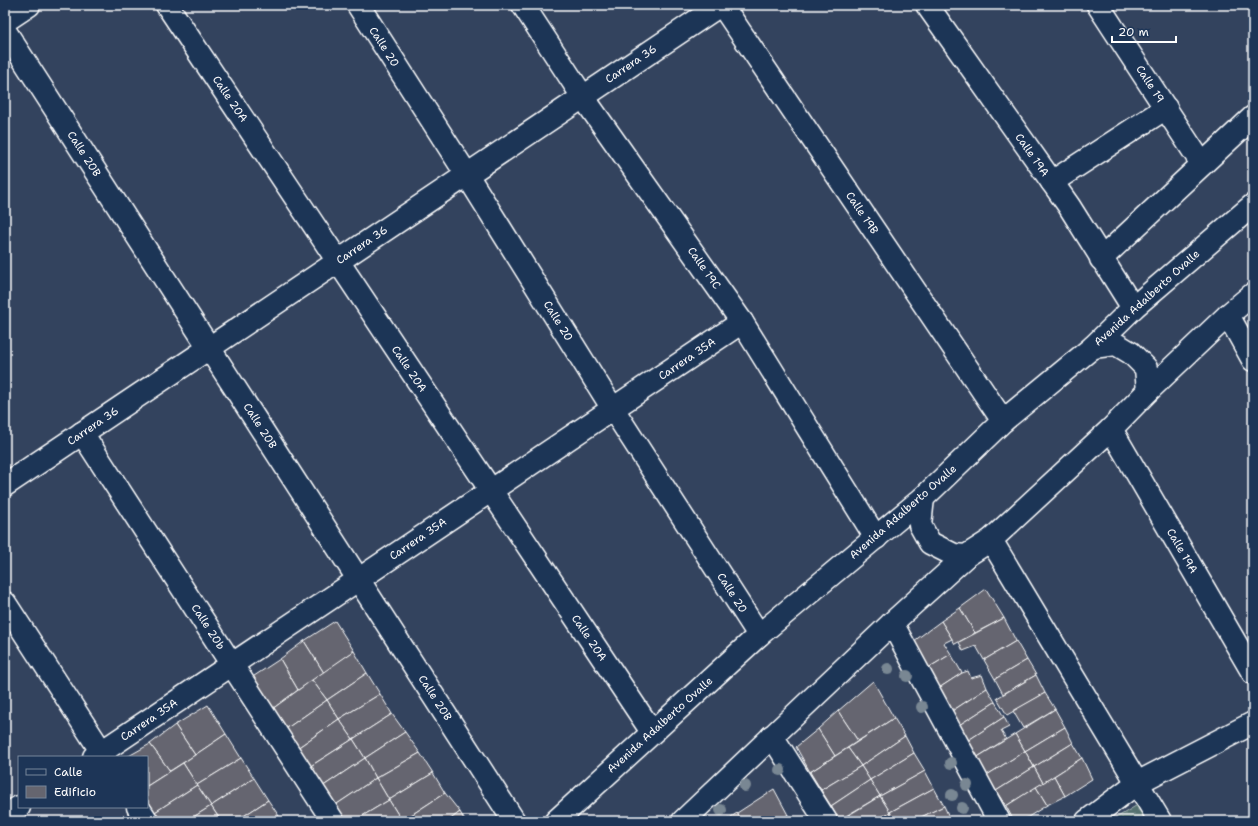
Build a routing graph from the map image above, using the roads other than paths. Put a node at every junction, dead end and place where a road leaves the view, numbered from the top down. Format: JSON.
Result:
{"nodes":[{"id":1,"x":29,"y":5,"type":"edge"},
{"id":2,"x":167,"y":5,"type":"edge"},
{"id":3,"x":358,"y":5,"type":"edge"},
{"id":4,"x":523,"y":5,"type":"edge"},
{"id":5,"x":721,"y":5,"type":"edge"},
{"id":6,"x":927,"y":5,"type":"edge"},
{"id":7,"x":1098,"y":5,"type":"edge"},
{"id":8,"x":5,"y":21,"type":"edge"},
{"id":9,"x":5,"y":31,"type":"edge"},
{"id":10,"x":583,"y":97,"type":"junction"},
{"id":11,"x":1166,"y":108,"type":"junction"},
{"id":12,"x":1253,"y":117,"type":"edge"},
{"id":13,"x":1202,"y":164,"type":"junction"},
{"id":14,"x":467,"y":175,"type":"junction"},
{"id":15,"x":1052,"y":182,"type":"junction"},
{"id":16,"x":1253,"y":205,"type":"edge"},
{"id":17,"x":1102,"y":259,"type":"junction"},
{"id":18,"x":338,"y":262,"type":"junction"},
{"id":19,"x":1253,"y":294,"type":"edge"},
{"id":20,"x":1132,"y":308,"type":"junction"},
{"id":21,"x":1228,"y":315,"type":"junction"},
{"id":22,"x":742,"y":322,"type":"junction"},
{"id":23,"x":1093,"y":347,"type":"junction"},
{"id":24,"x":210,"y":348,"type":"junction"},
{"id":25,"x":1253,"y":360,"type":"edge"},
{"id":26,"x":1148,"y":391,"type":"junction"},
{"id":27,"x":613,"y":409,"type":"junction"},
{"id":28,"x":1003,"y":421,"type":"junction"},
{"id":29,"x":1111,"y":429,"type":"junction"},
{"id":30,"x":82,"y":433,"type":"junction"},
{"id":31,"x":5,"y":485,"type":"edge"},
{"id":32,"x":491,"y":491,"type":"junction"},
{"id":33,"x":923,"y":498,"type":"junction"},
{"id":34,"x":876,"y":538,"type":"junction"},
{"id":35,"x":991,"y":540,"type":"junction"},
{"id":36,"x":960,"y":556,"type":"junction"},
{"id":37,"x":359,"y":579,"type":"junction"},
{"id":38,"x":5,"y":603,"type":"edge"},
{"id":39,"x":892,"y":623,"type":"junction"},
{"id":40,"x":760,"y":635,"type":"junction"},
{"id":41,"x":232,"y":664,"type":"junction"},
{"id":42,"x":1253,"y":673,"type":"edge"},
{"id":43,"x":1253,"y":724,"type":"edge"},
{"id":44,"x":652,"y":732,"type":"junction"},
{"id":45,"x":772,"y":736,"type":"junction"},
{"id":46,"x":100,"y":755,"type":"edge"},
{"id":47,"x":1137,"y":783,"type":"junction"},
{"id":48,"x":18,"y":808,"type":"edge"},
{"id":49,"x":139,"y":808,"type":"edge"},
{"id":50,"x":5,"y":816,"type":"edge"},
{"id":51,"x":147,"y":821,"type":"edge"},
{"id":52,"x":333,"y":821,"type":"edge"},
{"id":53,"x":514,"y":821,"type":"edge"},
{"id":54,"x":556,"y":821,"type":"edge"},
{"id":55,"x":683,"y":821,"type":"edge"},
{"id":56,"x":826,"y":821,"type":"edge"},
{"id":57,"x":999,"y":821,"type":"edge"},
{"id":58,"x":1087,"y":821,"type":"edge"},
{"id":59,"x":1160,"y":821,"type":"edge"}],
"edges":[{"from":1,"to":8,"type":"street"},
{"from":2,"to":18,"type":"street","name":"Calle 20A"},
{"from":3,"to":14,"type":"street","name":"Calle 20"},
{"from":4,"to":10,"type":"street","name":"Calle 19C"},
{"from":5,"to":10,"type":"street","name":"Carrera 36"},
{"from":5,"to":28,"type":"street","name":"Calle 19B"},
{"from":6,"to":15,"type":"street","name":"Calle 19A"},
{"from":7,"to":11,"type":"street","name":"Calle 19"},
{"from":9,"to":24,"type":"street","name":"Calle 20B"},
{"from":10,"to":14,"type":"street","name":"Carrera 36"},
{"from":10,"to":22,"type":"street","name":"Calle 19C"},
{"from":11,"to":13,"type":"street","name":"Calle 19"},
{"from":11,"to":15,"type":"street"},
{"from":12,"to":13,"type":"street"},
{"from":13,"to":17,"type":"street"},
{"from":14,"to":18,"type":"street","name":"Carrera 36"},
{"from":14,"to":27,"type":"street","name":"Calle 20"},
{"from":15,"to":17,"type":"street","name":"Calle 19A"},
{"from":16,"to":20,"type":"street","name":"Avenida Adalberto Ovalle"},
{"from":17,"to":20,"type":"street","name":"Calle 19A"},
{"from":18,"to":24,"type":"street","name":"Carrera 36"},
{"from":18,"to":32,"type":"street","name":"Calle 20A"},
{"from":19,"to":21,"type":"street"},
{"from":20,"to":23,"type":"street","name":"Avenida Adalberto Ovalle"},
{"from":21,"to":25,"type":"street"},
{"from":21,"to":26,"type":"street"},
{"from":22,"to":27,"type":"street","name":"Carrera 35A"},
{"from":22,"to":34,"type":"street","name":"Calle 19C"},
{"from":23,"to":26,"type":"street"},
{"from":23,"to":28,"type":"street","name":"Avenida Adalberto Ovalle"},
{"from":24,"to":30,"type":"street","name":"Carrera 36"},
{"from":24,"to":37,"type":"street","name":"Calle 20B"},
{"from":26,"to":29,"type":"street"},
{"from":27,"to":32,"type":"street","name":"Carrera 35A"},
{"from":27,"to":40,"type":"street","name":"Calle 20"},
{"from":28,"to":33,"type":"street","name":"Avenida Adalberto Ovalle"},
{"from":29,"to":35,"type":"street"},
{"from":29,"to":42,"type":"street","name":"Calle 19A"},
{"from":30,"to":31,"type":"street","name":"Carrera 36"},
{"from":30,"to":41,"type":"street","name":"Calle 20b"},
{"from":32,"to":37,"type":"street","name":"Carrera 35A"},
{"from":32,"to":44,"type":"street","name":"Calle 20A"},
{"from":33,"to":34,"type":"street","name":"Avenida Adalberto Ovalle"},
{"from":33,"to":36,"type":"street"},
{"from":34,"to":40,"type":"street","name":"Avenida Adalberto Ovalle"},
{"from":35,"to":36,"type":"street"},
{"from":35,"to":47,"type":"street"},
{"from":36,"to":39,"type":"street"},
{"from":37,"to":41,"type":"street","name":"Carrera 35A"},
{"from":37,"to":53,"type":"street","name":"Calle 20B"},
{"from":38,"to":46,"type":"street"},
{"from":39,"to":45,"type":"street"},
{"from":39,"to":57,"type":"street"},
{"from":40,"to":44,"type":"street","name":"Avenida Adalberto Ovalle"},
{"from":41,"to":46,"type":"street","name":"Carrera 35A"},
{"from":41,"to":52,"type":"street","name":"Calle 20b"},
{"from":43,"to":47,"type":"street"},
{"from":44,"to":54,"type":"street","name":"Avenida Adalberto Ovalle"},
{"from":45,"to":55,"type":"street"},
{"from":45,"to":56,"type":"street"},
{"from":47,"to":58,"type":"street"},
{"from":47,"to":59,"type":"street"},
{"from":48,"to":50,"type":"street"},
{"from":49,"to":51,"type":"street"}]}
